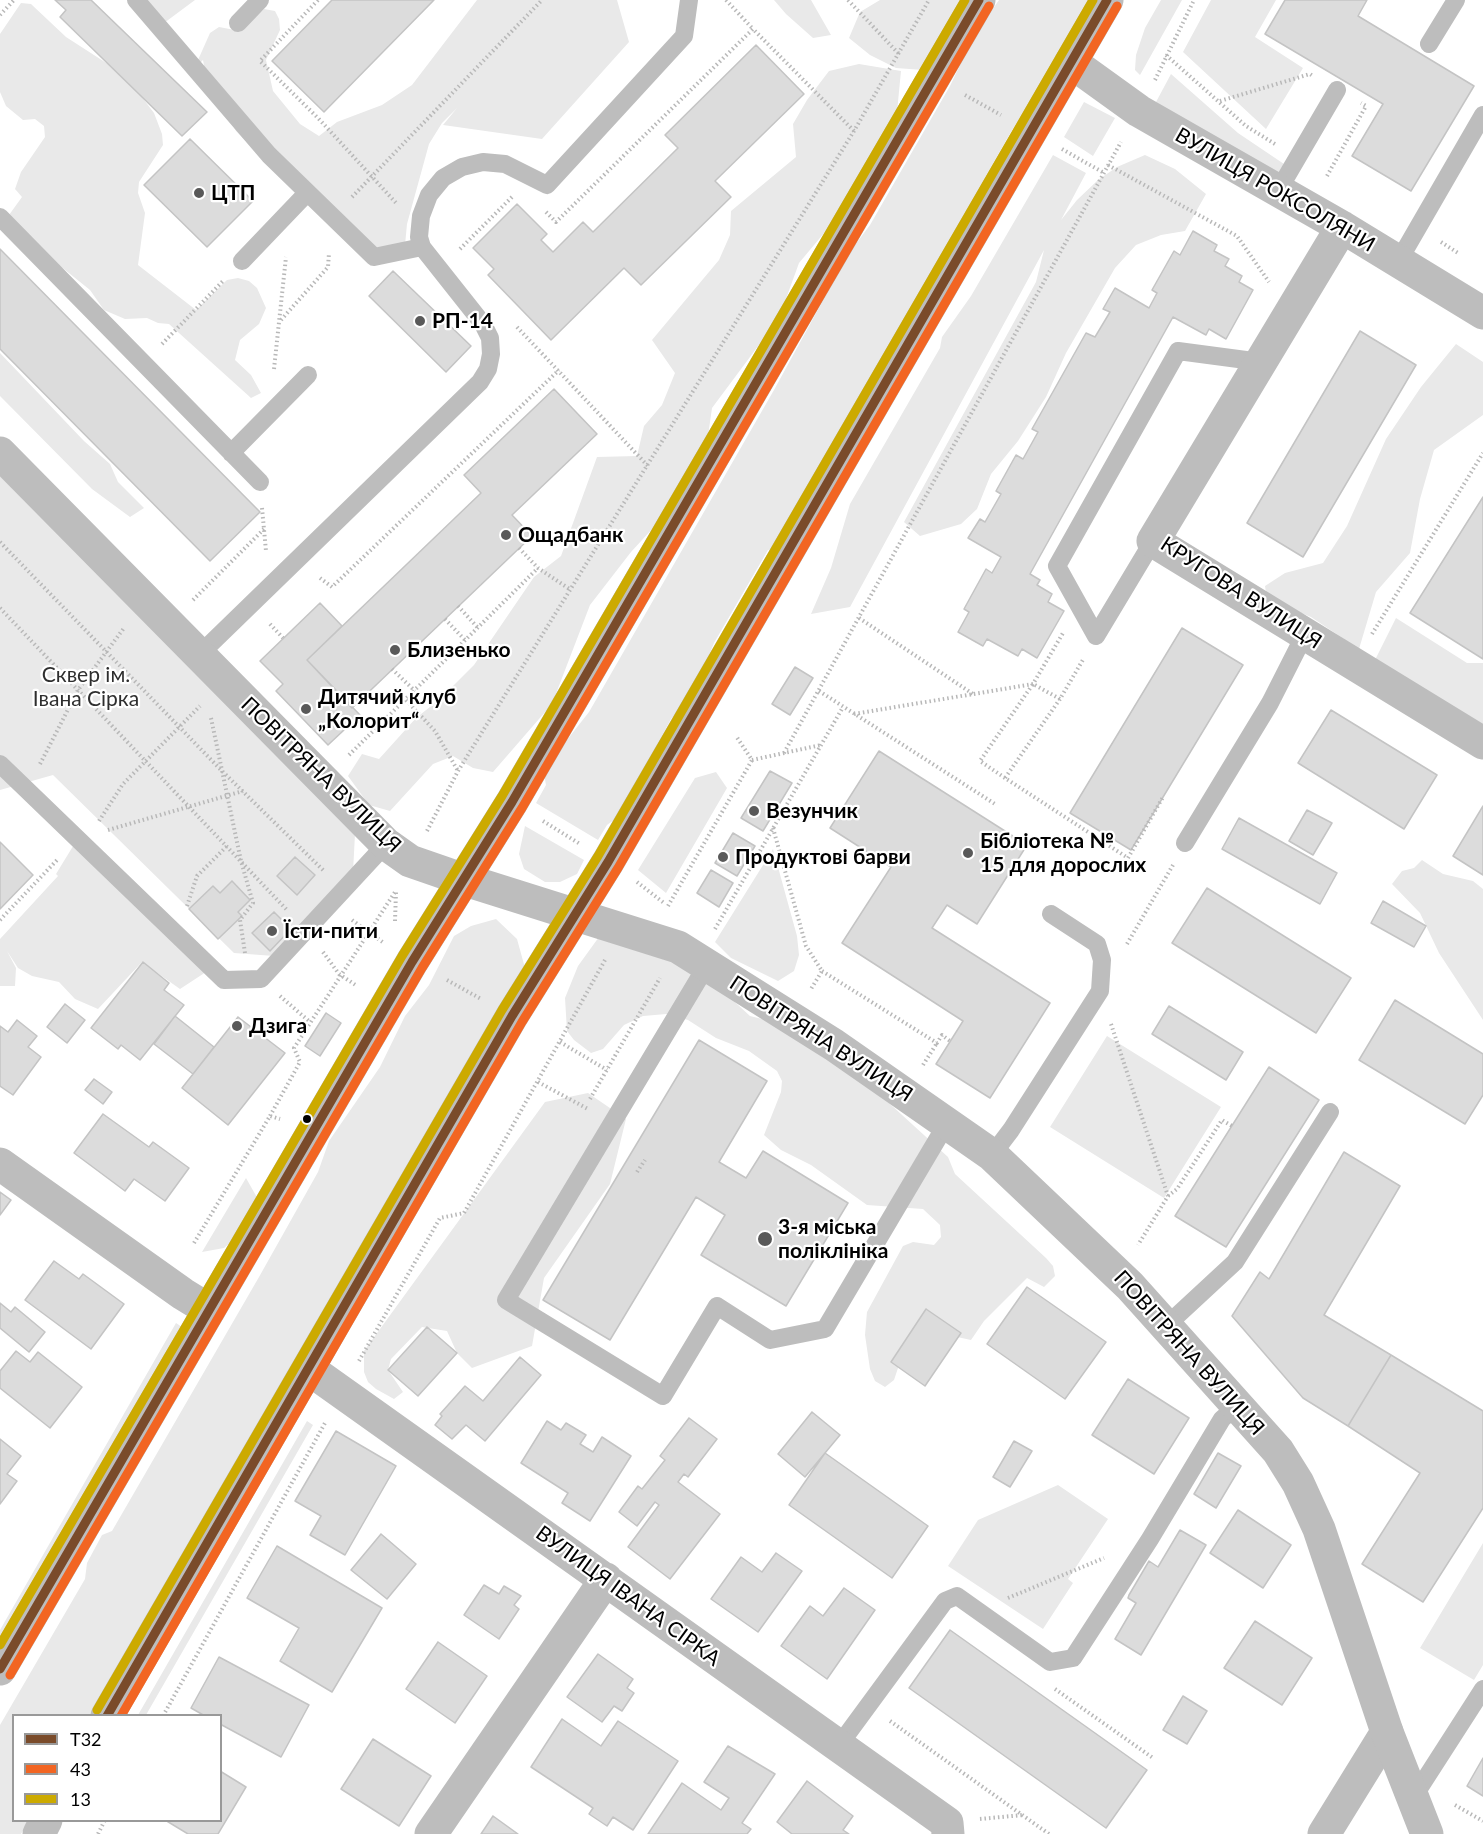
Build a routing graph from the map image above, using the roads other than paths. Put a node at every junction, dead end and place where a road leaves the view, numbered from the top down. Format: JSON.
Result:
{"nodes":[{"id":1,"x":136,"y":0,"type":"edge"},
{"id":2,"x":260,"y":0,"type":"edge"},
{"id":3,"x":689,"y":0,"type":"edge"},
{"id":4,"x":979,"y":0,"type":"edge"},
{"id":5,"x":1107,"y":0,"type":"edge"},
{"id":6,"x":1456,"y":0,"type":"edge"},
{"id":7,"x":237,"y":23,"type":"dead end"},
{"id":8,"x":1429,"y":44,"type":"dead end"},
{"id":9,"x":1071,"y":62,"type":"junction"},
{"id":10,"x":1337,"y":90,"type":"dead end"},
{"id":11,"x":1483,"y":115,"type":"edge"},
{"id":12,"x":1278,"y":191,"type":"junction"},
{"id":13,"x":307,"y":193,"type":"junction"},
{"id":14,"x":0,"y":217,"type":"edge"},
{"id":15,"x":1342,"y":227,"type":"junction"},
{"id":16,"x":422,"y":247,"type":"junction"},
{"id":17,"x":242,"y":261,"type":"road end"},
{"id":18,"x":1398,"y":262,"type":"junction"},
{"id":19,"x":1483,"y":313,"type":"edge"},
{"id":20,"x":1261,"y":362,"type":"junction"},
{"id":21,"x":308,"y":375,"type":"dead end"},
{"id":22,"x":0,"y":453,"type":"edge"},
{"id":23,"x":231,"y":453,"type":"junction"},
{"id":24,"x":260,"y":482,"type":"dead end"},
{"id":25,"x":1153,"y":541,"type":"junction"},
{"id":26,"x":1305,"y":634,"type":"junction"},
{"id":27,"x":200,"y":654,"type":"junction"},
{"id":28,"x":1483,"y":743,"type":"edge"},
{"id":29,"x":0,"y":764,"type":"edge"},
{"id":30,"x":1185,"y":843,"type":"road end"},
{"id":31,"x":386,"y":844,"type":"junction"},
{"id":32,"x":462,"y":879,"type":"junction"},
{"id":33,"x":1051,"y":914,"type":"dead end"},
{"id":34,"x":577,"y":915,"type":"junction"},
{"id":35,"x":707,"y":965,"type":"junction"},
{"id":36,"x":1330,"y":1112,"type":"dead end"},
{"id":37,"x":946,"y":1123,"type":"junction"},
{"id":38,"x":992,"y":1155,"type":"junction"},
{"id":39,"x":0,"y":1164,"type":"edge"},
{"id":40,"x":209,"y":1310,"type":"junction"},
{"id":41,"x":1167,"y":1326,"type":"junction"},
{"id":42,"x":309,"y":1370,"type":"junction"},
{"id":43,"x":1237,"y":1406,"type":"junction"},
{"id":44,"x":606,"y":1579,"type":"junction"},
{"id":45,"x":0,"y":1669,"type":"edge"},
{"id":46,"x":1483,"y":1689,"type":"edge"},
{"id":47,"x":109,"y":1714,"type":"edge"},
{"id":48,"x":1388,"y":1732,"type":"junction"},
{"id":49,"x":837,"y":1748,"type":"junction"},
{"id":50,"x":1413,"y":1798,"type":"junction"},
{"id":51,"x":947,"y":1829,"type":"edge"},
{"id":52,"x":431,"y":1834,"type":"edge"},
{"id":53,"x":1324,"y":1834,"type":"edge"},
{"id":54,"x":1427,"y":1834,"type":"edge"}],
"edges":[{"from":1,"to":13,"type":"lane"},
{"from":2,"to":7,"type":"lane"},
{"from":3,"to":16,"type":"lane"},
{"from":4,"to":32,"type":"street"},
{"from":5,"to":9,"type":"street"},
{"from":6,"to":8,"type":"lane"},
{"from":9,"to":12,"type":"street","name":"ВУЛИЦЯ РОКСОЛЯНИ"},
{"from":9,"to":34,"type":"street"},
{"from":10,"to":12,"type":"lane"},
{"from":11,"to":18,"type":"lane"},
{"from":12,"to":15,"type":"street","name":"ВУЛИЦЯ РОКСОЛЯНИ"},
{"from":13,"to":16,"type":"lane"},
{"from":13,"to":17,"type":"lane"},
{"from":14,"to":23,"type":"lane"},
{"from":15,"to":18,"type":"street","name":"ВУЛИЦЯ РОКСОЛЯНИ"},
{"from":15,"to":20,"type":"street","name":"КРУГОВА ВУЛИЦЯ"},
{"from":16,"to":27,"type":"lane"},
{"from":18,"to":19,"type":"street","name":"ВУЛИЦЯ РОКСОЛЯНИ"},
{"from":20,"to":25,"type":"street","name":"КРУГОВА ВУЛИЦЯ"},
{"from":20,"to":25,"type":"lane"},
{"from":21,"to":23,"type":"lane"},
{"from":22,"to":27,"type":"street","name":"ПОВІТРЯНА ВУЛИЦЯ"},
{"from":23,"to":24,"type":"lane"},
{"from":25,"to":26,"type":"street","name":"КРУГОВА ВУЛИЦЯ"},
{"from":26,"to":28,"type":"street","name":"КРУГОВА ВУЛИЦЯ"},
{"from":26,"to":30,"type":"lane"},
{"from":27,"to":31,"type":"street","name":"ПОВІТРЯНА ВУЛИЦЯ"},
{"from":29,"to":31,"type":"lane"},
{"from":31,"to":32,"type":"street","name":"ПОВІТРЯНА ВУЛИЦЯ"},
{"from":32,"to":34,"type":"street","name":"ПОВІТРЯНА ВУЛИЦЯ"},
{"from":32,"to":40,"type":"street"},
{"from":33,"to":38,"type":"lane"},
{"from":34,"to":35,"type":"street","name":"ПОВІТРЯНА ВУЛИЦЯ"},
{"from":34,"to":42,"type":"street"},
{"from":35,"to":37,"type":"street","name":"ПОВІТРЯНА ВУЛИЦЯ"},
{"from":35,"to":37,"type":"lane"},
{"from":36,"to":41,"type":"lane"},
{"from":37,"to":38,"type":"street","name":"ПОВІТРЯНА ВУЛИЦЯ"},
{"from":38,"to":41,"type":"street","name":"ПОВІТРЯНА ВУЛИЦЯ"},
{"from":39,"to":40,"type":"street"},
{"from":40,"to":45,"type":"street"},
{"from":41,"to":43,"type":"street","name":"ПОВІТРЯНА ВУЛИЦЯ"},
{"from":42,"to":44,"type":"street","name":"ВУЛИЦЯ ІВАНА СІРКА"},
{"from":42,"to":47,"type":"street"},
{"from":43,"to":48,"type":"street","name":"ПОВІТРЯНА ВУЛИЦЯ"},
{"from":43,"to":49,"type":"lane"},
{"from":44,"to":49,"type":"street","name":"ВУЛИЦЯ ІВАНА СІРКА"},
{"from":44,"to":52,"type":"street"},
{"from":46,"to":50,"type":"lane"},
{"from":48,"to":50,"type":"street","name":"ПОВІТРЯНА ВУЛИЦЯ"},
{"from":48,"to":53,"type":"street"},
{"from":49,"to":51,"type":"street","name":"ВУЛИЦЯ ІВАНА СІРКА"},
{"from":50,"to":54,"type":"street","name":"ПОВІТРЯНА ВУЛИЦЯ"}]}
